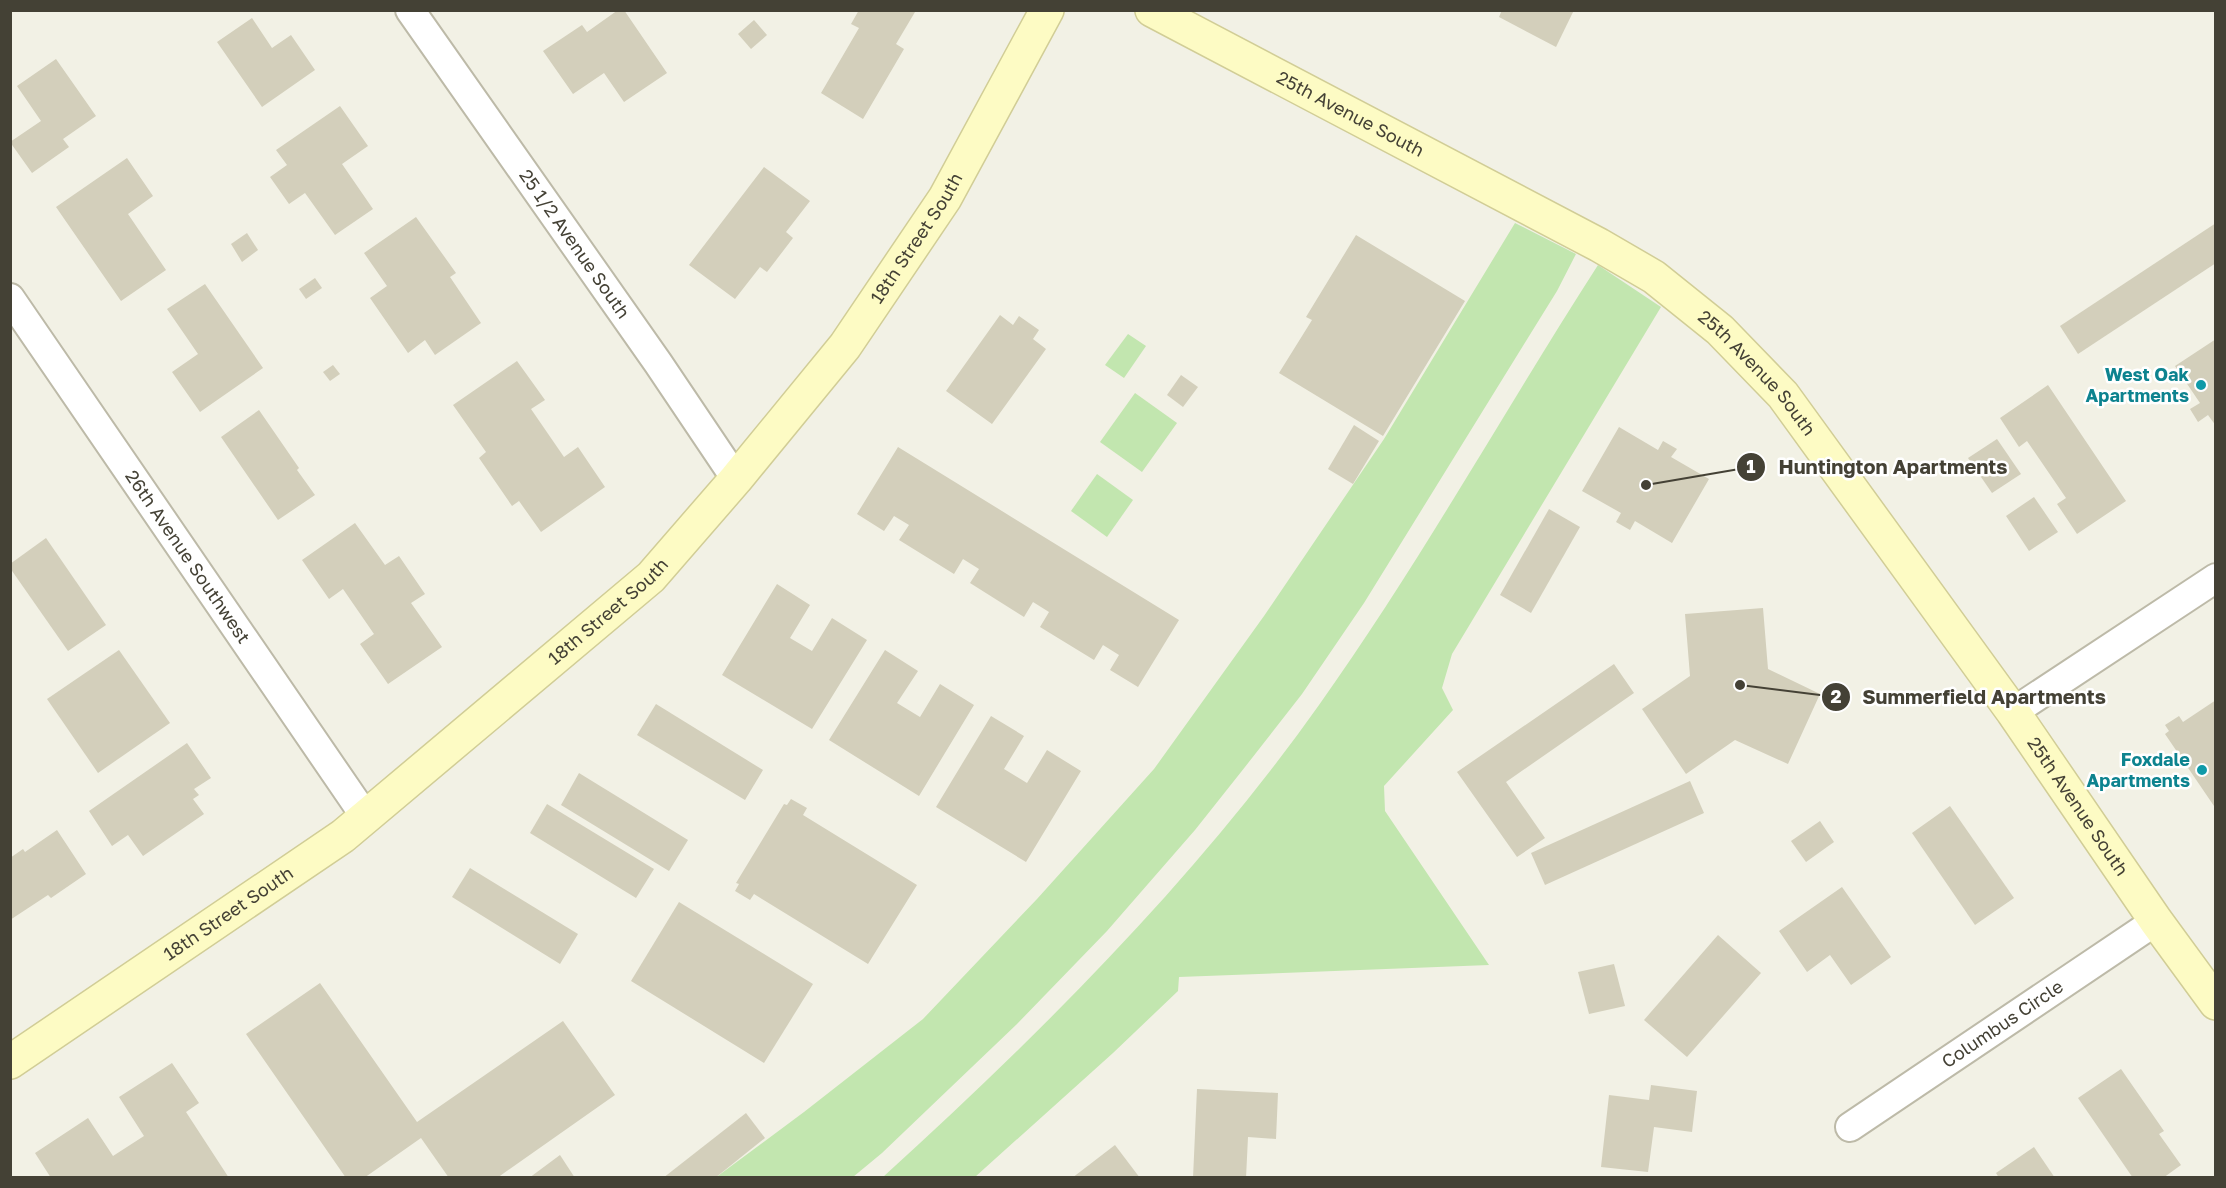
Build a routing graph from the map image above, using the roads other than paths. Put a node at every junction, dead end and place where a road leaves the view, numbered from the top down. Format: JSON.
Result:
{"nodes":[{"id":1,"x":410,"y":10,"type":"edge"},
{"id":2,"x":1047,"y":10,"type":"edge"},
{"id":3,"x":1152,"y":10,"type":"edge"},
{"id":4,"x":10,"y":298,"type":"edge"},
{"id":5,"x":736,"y":479,"type":"junction"},
{"id":6,"x":2216,"y":578,"type":"edge"},
{"id":7,"x":2013,"y":712,"type":"junction"},
{"id":8,"x":364,"y":816,"type":"junction"},
{"id":9,"x":2156,"y":921,"type":"junction"},
{"id":10,"x":2216,"y":1003,"type":"edge"},
{"id":11,"x":10,"y":1062,"type":"edge"},
{"id":12,"x":1850,"y":1127,"type":"dead end"}],
"edges":[{"from":1,"to":5,"type":"street","name":"25 1/2 Avenue South"},
{"from":2,"to":5,"type":"street","name":"18th Street South"},
{"from":3,"to":7,"type":"street","name":"25th Avenue South"},
{"from":4,"to":8,"type":"street","name":"26th Avenue Southwest"},
{"from":5,"to":8,"type":"street","name":"18th Street South"},
{"from":6,"to":7,"type":"street"},
{"from":7,"to":9,"type":"street","name":"25th Avenue South"},
{"from":8,"to":11,"type":"street","name":"18th Street South"},
{"from":9,"to":10,"type":"street","name":"25th Avenue South"},
{"from":9,"to":12,"type":"street","name":"Columbus Circle"}]}
